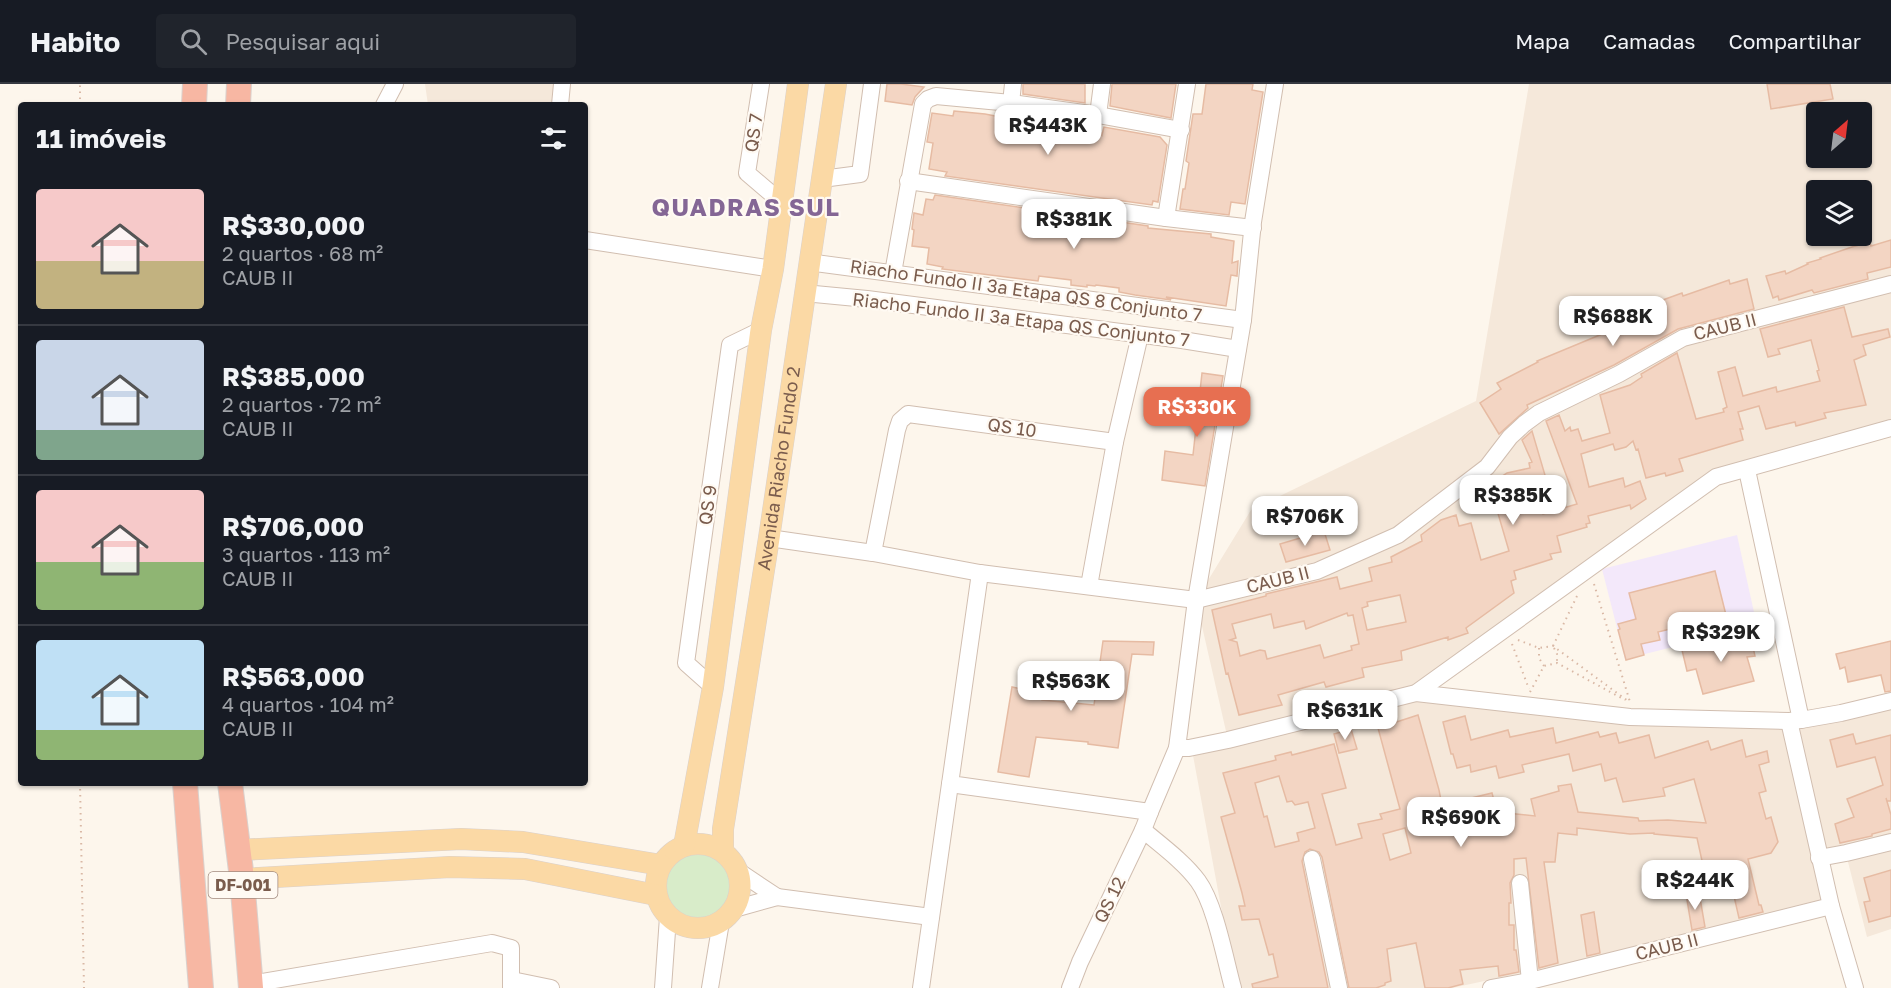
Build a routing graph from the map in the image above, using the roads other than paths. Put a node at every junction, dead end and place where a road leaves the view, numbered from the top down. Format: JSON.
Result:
{"nodes":[{"id":1,"x":195,"y":84,"type":"edge"},
{"id":2,"x":239,"y":84,"type":"edge"},
{"id":3,"x":395,"y":84,"type":"edge"},
{"id":4,"x":562,"y":84,"type":"edge"},
{"id":5,"x":761,"y":84,"type":"edge"},
{"id":6,"x":798,"y":84,"type":"edge"},
{"id":7,"x":836,"y":84,"type":"edge"},
{"id":8,"x":872,"y":84,"type":"edge"},
{"id":9,"x":1013,"y":84,"type":"edge"},
{"id":10,"x":1102,"y":84,"type":"edge"},
{"id":11,"x":1187,"y":84,"type":"edge"},
{"id":12,"x":1275,"y":84,"type":"edge"},
{"id":13,"x":194,"y":102,"type":"edge"},
{"id":14,"x":238,"y":102,"type":"edge"},
{"id":15,"x":386,"y":102,"type":"edge"},
{"id":16,"x":560,"y":102,"type":"edge"},
{"id":17,"x":1011,"y":103,"type":"junction"},
{"id":18,"x":1098,"y":115,"type":"junction"},
{"id":19,"x":1180,"y":130,"type":"junction"},
{"id":20,"x":822,"y":179,"type":"junction"},
{"id":21,"x":908,"y":181,"type":"junction"},
{"id":22,"x":782,"y":202,"type":"junction"},
{"id":23,"x":1166,"y":218,"type":"junction"},
{"id":24,"x":1253,"y":228,"type":"junction"},
{"id":25,"x":588,"y":240,"type":"edge"},
{"id":26,"x":808,"y":262,"type":"junction"},
{"id":27,"x":772,"y":269,"type":"junction"},
{"id":28,"x":867,"y":270,"type":"junction"},
{"id":29,"x":893,"y":273,"type":"junction"},
{"id":30,"x":1891,"y":284,"type":"edge"},
{"id":31,"x":804,"y":293,"type":"junction"},
{"id":32,"x":867,"y":299,"type":"junction"},
{"id":33,"x":1186,"y":312,"type":"junction"},
{"id":34,"x":1243,"y":320,"type":"junction"},
{"id":35,"x":761,"y":330,"type":"junction"},
{"id":36,"x":1140,"y":335,"type":"junction"},
{"id":37,"x":1182,"y":340,"type":"junction"},
{"id":38,"x":1238,"y":349,"type":"junction"},
{"id":39,"x":1891,"y":428,"type":"edge"},
{"id":40,"x":1115,"y":442,"type":"junction"},
{"id":41,"x":1747,"y":470,"type":"junction"},
{"id":42,"x":769,"y":538,"type":"junction"},
{"id":43,"x":873,"y":553,"type":"junction"},
{"id":44,"x":980,"y":573,"type":"junction"},
{"id":45,"x":1089,"y":586,"type":"junction"},
{"id":46,"x":1196,"y":600,"type":"junction"},
{"id":47,"x":713,"y":687,"type":"junction"},
{"id":48,"x":1416,"y":693,"type":"junction"},
{"id":49,"x":1891,"y":701,"type":"edge"},
{"id":50,"x":1795,"y":721,"type":"junction"},
{"id":51,"x":1177,"y":748,"type":"junction"},
{"id":52,"x":950,"y":784,"type":"junction"},
{"id":53,"x":185,"y":786,"type":"edge"},
{"id":54,"x":230,"y":786,"type":"edge"},
{"id":55,"x":1150,"y":812,"type":"junction"},
{"id":56,"x":1143,"y":831,"type":"junction"},
{"id":57,"x":1891,"y":842,"type":"edge"},
{"id":58,"x":684,"y":846,"type":"junction"},
{"id":59,"x":238,"y":850,"type":"junction"},
{"id":60,"x":723,"y":851,"type":"junction"},
{"id":61,"x":1820,"y":858,"type":"junction"},
{"id":62,"x":1312,"y":859,"type":"dead end"},
{"id":63,"x":661,"y":865,"type":"junction"},
{"id":64,"x":738,"y":871,"type":"junction"},
{"id":65,"x":242,"y":879,"type":"junction"},
{"id":66,"x":1520,"y":883,"type":"dead end"},
{"id":67,"x":656,"y":896,"type":"junction"},
{"id":68,"x":777,"y":897,"type":"junction"},
{"id":69,"x":1831,"y":906,"type":"junction"},
{"id":70,"x":728,"y":916,"type":"junction"},
{"id":71,"x":668,"y":917,"type":"junction"},
{"id":72,"x":931,"y":917,"type":"junction"},
{"id":73,"x":1530,"y":981,"type":"junction"},
{"id":74,"x":512,"y":984,"type":"edge"},
{"id":75,"x":251,"y":986,"type":"edge"},
{"id":76,"x":201,"y":988,"type":"edge"},
{"id":77,"x":550,"y":988,"type":"edge"},
{"id":78,"x":663,"y":988,"type":"edge"},
{"id":79,"x":710,"y":988,"type":"edge"},
{"id":80,"x":921,"y":988,"type":"edge"},
{"id":81,"x":1070,"y":988,"type":"edge"},
{"id":82,"x":1233,"y":988,"type":"edge"},
{"id":83,"x":1339,"y":988,"type":"edge"},
{"id":84,"x":1491,"y":988,"type":"edge"},
{"id":85,"x":1855,"y":988,"type":"edge"}],
"edges":[{"from":1,"to":13,"type":"highway"},
{"from":2,"to":14,"type":"highway"},
{"from":3,"to":15,"type":"street"},
{"from":4,"to":16,"type":"street"},
{"from":5,"to":22,"type":"street","name":"QS 7"},
{"from":6,"to":22,"type":"main road","name":"Avenida Riacho Fundo 2"},
{"from":7,"to":20,"type":"main road","name":"Avenida Riacho Fundo 2"},
{"from":8,"to":20,"type":"street"},
{"from":9,"to":17,"type":"street"},
{"from":10,"to":18,"type":"street"},
{"from":11,"to":19,"type":"street"},
{"from":12,"to":24,"type":"street"},
{"from":17,"to":18,"type":"street"},
{"from":17,"to":21,"type":"street"},
{"from":18,"to":19,"type":"street"},
{"from":19,"to":23,"type":"street"},
{"from":20,"to":26,"type":"main road","name":"Avenida Riacho Fundo 2"},
{"from":21,"to":23,"type":"street"},
{"from":21,"to":29,"type":"street"},
{"from":22,"to":27,"type":"main road","name":"Avenida Riacho Fundo 2"},
{"from":23,"to":24,"type":"street"},
{"from":24,"to":34,"type":"street"},
{"from":25,"to":27,"type":"street"},
{"from":26,"to":28,"type":"street","name":"Riacho Fundo II 3ª Etapa QS 8 Conjunto 7"},
{"from":26,"to":31,"type":"main road","name":"Avenida Riacho Fundo 2"},
{"from":27,"to":35,"type":"main road","name":"Avenida Riacho Fundo 2"},
{"from":28,"to":29,"type":"street","name":"Riacho Fundo II 3ª Etapa QS 8 Conjunto 7"},
{"from":28,"to":32,"type":"street"},
{"from":29,"to":33,"type":"street","name":"Riacho Fundo II 3ª Etapa QS 8 Conjunto 7"},
{"from":30,"to":46,"type":"street","name":"CAUB II"},
{"from":31,"to":32,"type":"street","name":"Riacho Fundo II 3ª Etapa QS Conjunto 7"},
{"from":31,"to":42,"type":"main road","name":"Avenida Riacho Fundo 2"},
{"from":32,"to":36,"type":"street","name":"Riacho Fundo II 3ª Etapa QS Conjunto 7"},
{"from":33,"to":34,"type":"street","name":"Riacho Fundo II 3ª Etapa QS 8 Conjunto 7"},
{"from":33,"to":37,"type":"street"},
{"from":34,"to":38,"type":"street"},
{"from":35,"to":47,"type":"main road","name":"Avenida Riacho Fundo 2"},
{"from":35,"to":47,"type":"street","name":"QS 9"},
{"from":36,"to":37,"type":"street","name":"Riacho Fundo II 3ª Etapa QS Conjunto 7"},
{"from":36,"to":40,"type":"street"},
{"from":37,"to":38,"type":"street","name":"Riacho Fundo II 3ª Etapa QS Conjunto 7"},
{"from":38,"to":46,"type":"street"},
{"from":39,"to":41,"type":"street"},
{"from":40,"to":43,"type":"street","name":"QS 10"},
{"from":40,"to":45,"type":"street"},
{"from":41,"to":48,"type":"street"},
{"from":41,"to":50,"type":"street"},
{"from":42,"to":43,"type":"street"},
{"from":42,"to":60,"type":"main road","name":"Avenida Riacho Fundo 2"},
{"from":43,"to":44,"type":"street"},
{"from":44,"to":45,"type":"street"},
{"from":44,"to":52,"type":"street"},
{"from":45,"to":46,"type":"street"},
{"from":46,"to":51,"type":"street","name":"QS 12"},
{"from":47,"to":58,"type":"main road","name":"Avenida Riacho Fundo 2"},
{"from":48,"to":50,"type":"street"},
{"from":48,"to":51,"type":"street"},
{"from":49,"to":50,"type":"street"},
{"from":50,"to":61,"type":"street"},
{"from":51,"to":55,"type":"street","name":"QS 12"},
{"from":52,"to":55,"type":"street"},
{"from":52,"to":72,"type":"street"},
{"from":53,"to":76,"type":"highway","number":"DF-001"},
{"from":54,"to":59,"type":"highway","number":"DF-001"},
{"from":55,"to":56,"type":"street","name":"QS 12"},
{"from":56,"to":81,"type":"street","name":"QS 12"},
{"from":56,"to":82,"type":"street"},
{"from":57,"to":61,"type":"street"},
{"from":58,"to":60,"type":"main road"},
{"from":58,"to":63,"type":"main road"},
{"from":59,"to":63,"type":"main road"},
{"from":59,"to":65,"type":"highway","number":"DF-001"},
{"from":60,"to":64,"type":"main road"},
{"from":61,"to":69,"type":"street"},
{"from":62,"to":83,"type":"street"},
{"from":63,"to":67,"type":"main road"},
{"from":64,"to":68,"type":"street"},
{"from":64,"to":70,"type":"main road"},
{"from":65,"to":67,"type":"main road"},
{"from":65,"to":75,"type":"highway","number":"DF-001"},
{"from":66,"to":73,"type":"street"},
{"from":67,"to":71,"type":"main road"},
{"from":68,"to":70,"type":"street"},
{"from":68,"to":72,"type":"street"},
{"from":69,"to":73,"type":"street","name":"CAUB II"},
{"from":69,"to":85,"type":"street"},
{"from":70,"to":71,"type":"main road"},
{"from":70,"to":79,"type":"street"},
{"from":71,"to":78,"type":"street"},
{"from":72,"to":80,"type":"street"},
{"from":73,"to":84,"type":"street","name":"CAUB II"},
{"from":74,"to":75,"type":"street"},
{"from":74,"to":77,"type":"street"}]}
